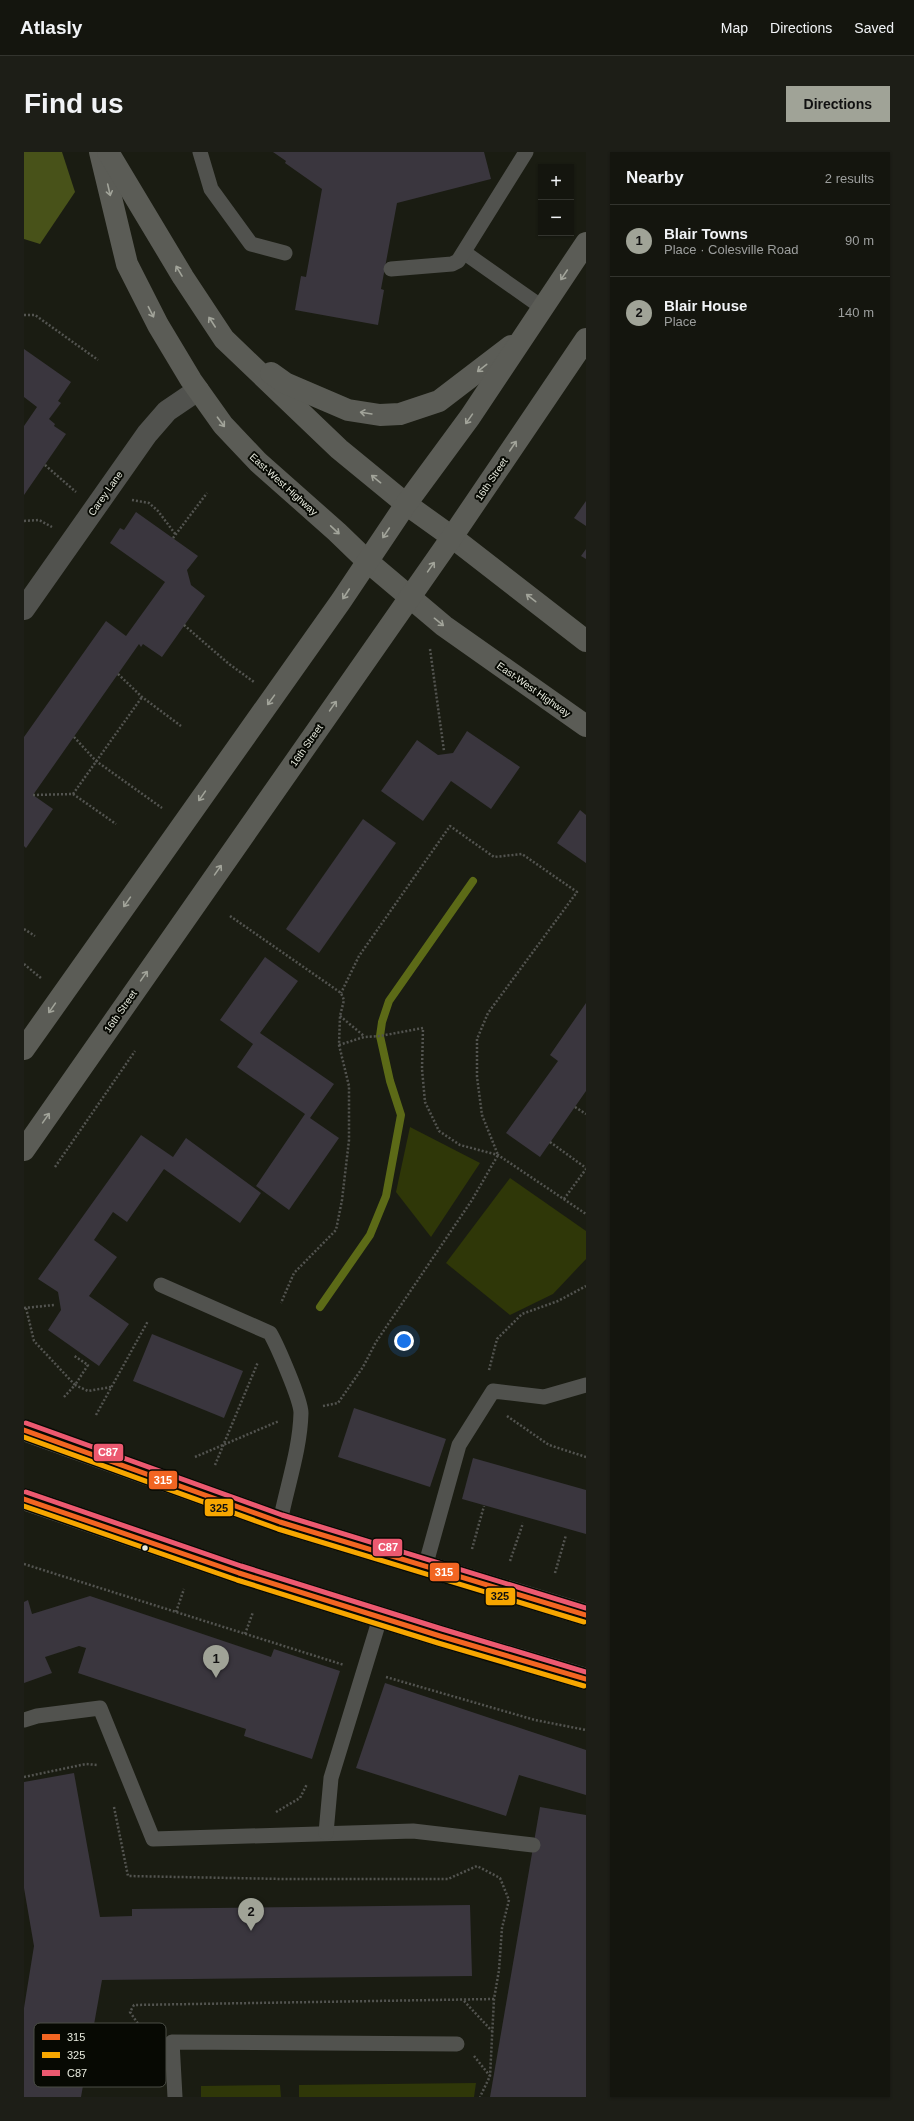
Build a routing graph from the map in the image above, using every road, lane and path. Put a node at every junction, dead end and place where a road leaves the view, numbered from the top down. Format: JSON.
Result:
{"nodes":[{"id":1,"x":100,"y":152,"type":"edge"},
{"id":2,"x":108,"y":152,"type":"edge"},
{"id":3,"x":200,"y":152,"type":"edge"},
{"id":4,"x":523,"y":153,"type":"edge"},
{"id":5,"x":586,"y":243,"type":"edge"},
{"id":6,"x":285,"y":253,"type":"dead end"},
{"id":7,"x":465,"y":253,"type":"junction"},
{"id":8,"x":391,"y":269,"type":"dead end"},
{"id":9,"x":543,"y":308,"type":"junction"},
{"id":10,"x":24,"y":315,"type":"edge"},
{"id":11,"x":524,"y":336,"type":"junction"},
{"id":12,"x":224,"y":339,"type":"junction"},
{"id":13,"x":586,"y":339,"type":"edge"},
{"id":14,"x":98,"y":360,"type":"dead end"},
{"id":15,"x":198,"y":390,"type":"junction"},
{"id":16,"x":45,"y":465,"type":"dead end"},
{"id":17,"x":207,"y":493,"type":"dead end"},
{"id":18,"x":78,"y":494,"type":"dead end"},
{"id":19,"x":103,"y":496,"type":"junction"},
{"id":20,"x":406,"y":504,"type":"junction"},
{"id":21,"x":24,"y":520,"type":"edge"},
{"id":22,"x":54,"y":528,"type":"dead end"},
{"id":23,"x":176,"y":535,"type":"junction"},
{"id":24,"x":452,"y":536,"type":"junction"},
{"id":25,"x":173,"y":538,"type":"dead end"},
{"id":26,"x":367,"y":561,"type":"junction"},
{"id":27,"x":409,"y":598,"type":"junction"},
{"id":28,"x":24,"y":609,"type":"edge"},
{"id":29,"x":184,"y":625,"type":"dead end"},
{"id":30,"x":586,"y":641,"type":"edge"},
{"id":31,"x":430,"y":649,"type":"dead end"},
{"id":32,"x":118,"y":674,"type":"dead end"},
{"id":33,"x":256,"y":684,"type":"dead end"},
{"id":34,"x":142,"y":697,"type":"junction"},
{"id":35,"x":181,"y":726,"type":"dead end"},
{"id":36,"x":586,"y":726,"type":"edge"},
{"id":37,"x":74,"y":737,"type":"dead end"},
{"id":38,"x":444,"y":751,"type":"dead end"},
{"id":39,"x":96,"y":761,"type":"junction"},
{"id":40,"x":73,"y":794,"type":"junction"},
{"id":41,"x":33,"y":795,"type":"dead end"},
{"id":42,"x":164,"y":810,"type":"dead end"},
{"id":43,"x":116,"y":824,"type":"dead end"},
{"id":44,"x":230,"y":916,"type":"dead end"},
{"id":45,"x":24,"y":929,"type":"edge"},
{"id":46,"x":35,"y":936,"type":"dead end"},
{"id":47,"x":341,"y":994,"type":"junction"},
{"id":48,"x":340,"y":1016,"type":"junction"},
{"id":49,"x":364,"y":1037,"type":"junction"},
{"id":50,"x":339,"y":1045,"type":"junction"},
{"id":51,"x":24,"y":1049,"type":"edge"},
{"id":52,"x":135,"y":1051,"type":"dead end"},
{"id":53,"x":575,"y":1107,"type":"dead end"},
{"id":54,"x":586,"y":1114,"type":"edge"},
{"id":55,"x":550,"y":1142,"type":"dead end"},
{"id":56,"x":24,"y":1150,"type":"edge"},
{"id":57,"x":498,"y":1154,"type":"junction"},
{"id":58,"x":55,"y":1167,"type":"dead end"},
{"id":59,"x":586,"y":1169,"type":"edge"},
{"id":60,"x":564,"y":1199,"type":"junction"},
{"id":61,"x":586,"y":1214,"type":"edge"},
{"id":62,"x":161,"y":1285,"type":"dead end"},
{"id":63,"x":586,"y":1286,"type":"edge"},
{"id":64,"x":281,"y":1303,"type":"dead end"},
{"id":65,"x":54,"y":1304,"type":"dead end"},
{"id":66,"x":25,"y":1308,"type":"edge"},
{"id":67,"x":148,"y":1321,"type":"dead end"},
{"id":68,"x":73,"y":1355,"type":"dead end"},
{"id":69,"x":258,"y":1362,"type":"dead end"},
{"id":70,"x":489,"y":1367,"type":"dead end"},
{"id":71,"x":75,"y":1385,"type":"junction"},
{"id":72,"x":586,"y":1385,"type":"edge"},
{"id":73,"x":111,"y":1387,"type":"junction"},
{"id":74,"x":64,"y":1397,"type":"dead end"},
{"id":75,"x":338,"y":1402,"type":"dead end"},
{"id":76,"x":486,"y":1403,"type":"junction"},
{"id":77,"x":301,"y":1411,"type":"junction"},
{"id":78,"x":96,"y":1415,"type":"dead end"},
{"id":79,"x":24,"y":1430,"type":"edge"},
{"id":80,"x":223,"y":1445,"type":"junction"},
{"id":81,"x":195,"y":1457,"type":"dead end"},
{"id":82,"x":586,"y":1457,"type":"edge"},
{"id":83,"x":214,"y":1465,"type":"dead end"},
{"id":84,"x":24,"y":1499,"type":"edge"},
{"id":85,"x":484,"y":1506,"type":"dead end"},
{"id":86,"x":280,"y":1522,"type":"junction"},
{"id":87,"x":524,"y":1523,"type":"dead end"},
{"id":88,"x":566,"y":1535,"type":"dead end"},
{"id":89,"x":472,"y":1549,"type":"dead end"},
{"id":90,"x":510,"y":1561,"type":"dead end"},
{"id":91,"x":24,"y":1564,"type":"edge"},
{"id":92,"x":425,"y":1567,"type":"junction"},
{"id":93,"x":555,"y":1573,"type":"dead end"},
{"id":94,"x":184,"y":1589,"type":"dead end"},
{"id":95,"x":176,"y":1612,"type":"junction"},
{"id":96,"x":253,"y":1612,"type":"dead end"},
{"id":97,"x":586,"y":1615,"type":"edge"},
{"id":98,"x":380,"y":1618,"type":"junction"},
{"id":99,"x":246,"y":1634,"type":"junction"},
{"id":100,"x":349,"y":1667,"type":"dead end"},
{"id":101,"x":382,"y":1676,"type":"dead end"},
{"id":102,"x":586,"y":1679,"type":"edge"},
{"id":103,"x":24,"y":1720,"type":"edge"},
{"id":104,"x":586,"y":1730,"type":"edge"},
{"id":105,"x":100,"y":1765,"type":"dead end"},
{"id":106,"x":24,"y":1777,"type":"edge"},
{"id":107,"x":113,"y":1802,"type":"dead end"},
{"id":108,"x":326,"y":1833,"type":"junction"},
{"id":109,"x":533,"y":1845,"type":"dead end"},
{"id":110,"x":494,"y":1999,"type":"junction"},
{"id":111,"x":464,"y":2001,"type":"junction"},
{"id":112,"x":138,"y":2023,"type":"edge"},
{"id":113,"x":493,"y":2032,"type":"junction"},
{"id":114,"x":457,"y":2044,"type":"dead end"},
{"id":115,"x":473,"y":2054,"type":"dead end"},
{"id":116,"x":490,"y":2076,"type":"junction"},
{"id":117,"x":175,"y":2097,"type":"edge"},
{"id":118,"x":480,"y":2097,"type":"edge"}],
"edges":[{"from":1,"to":15,"type":"main road","name":"East-West Highway","one_way":true},
{"from":12,"to":2,"type":"main road","one_way":true},
{"from":3,"to":6,"type":"lane"},
{"from":4,"to":7,"type":"lane"},
{"from":5,"to":9,"type":"main road","one_way":true},
{"from":7,"to":8,"type":"lane"},
{"from":7,"to":9,"type":"lane"},
{"from":9,"to":11,"type":"main road"},
{"from":10,"to":14,"type":"path"},
{"from":11,"to":12,"type":"main road","one_way":true},
{"from":11,"to":20,"type":"main road","one_way":true},
{"from":20,"to":12,"type":"main road","one_way":true},
{"from":24,"to":13,"type":"main road","name":"16th Street","one_way":true},
{"from":15,"to":19,"type":"street","name":"Carey Lane"},
{"from":15,"to":26,"type":"main road","name":"East-West Highway","one_way":true},
{"from":16,"to":18,"type":"path"},
{"from":17,"to":23,"type":"path"},
{"from":19,"to":23,"type":"path"},
{"from":19,"to":28,"type":"street","name":"Carey Lane"},
{"from":20,"to":24,"type":"main road"},
{"from":20,"to":26,"type":"main road","one_way":true},
{"from":21,"to":22,"type":"path"},
{"from":23,"to":25,"type":"path"},
{"from":27,"to":24,"type":"main road","name":"16th Street","one_way":true},
{"from":30,"to":24,"type":"main road","one_way":true},
{"from":26,"to":27,"type":"main road","name":"East-West Highway"},
{"from":26,"to":51,"type":"main road","one_way":true},
{"from":27,"to":36,"type":"main road","name":"East-West Highway","one_way":true},
{"from":56,"to":27,"type":"main road","name":"16th Street","one_way":true},
{"from":29,"to":33,"type":"path"},
{"from":31,"to":38,"type":"path"},
{"from":32,"to":34,"type":"path"},
{"from":34,"to":35,"type":"path"},
{"from":34,"to":39,"type":"path"},
{"from":37,"to":39,"type":"path"},
{"from":39,"to":40,"type":"path"},
{"from":39,"to":42,"type":"path"},
{"from":40,"to":41,"type":"path"},
{"from":40,"to":43,"type":"path"},
{"from":44,"to":47,"type":"path"},
{"from":45,"to":46,"type":"path"},
{"from":47,"to":48,"type":"path"},
{"from":47,"to":57,"type":"path"},
{"from":48,"to":49,"type":"path"},
{"from":48,"to":50,"type":"path"},
{"from":49,"to":50,"type":"path"},
{"from":49,"to":57,"type":"path"},
{"from":50,"to":64,"type":"path"},
{"from":52,"to":58,"type":"path"},
{"from":53,"to":54,"type":"path"},
{"from":55,"to":59,"type":"path"},
{"from":57,"to":60,"type":"path"},
{"from":57,"to":75,"type":"path"},
{"from":59,"to":60,"type":"path"},
{"from":60,"to":61,"type":"path"},
{"from":62,"to":77,"type":"lane"},
{"from":63,"to":70,"type":"path"},
{"from":65,"to":66,"type":"path"},
{"from":66,"to":71,"type":"path"},
{"from":67,"to":73,"type":"path"},
{"from":68,"to":71,"type":"path"},
{"from":69,"to":80,"type":"path"},
{"from":71,"to":73,"type":"path"},
{"from":71,"to":74,"type":"path"},
{"from":72,"to":76,"type":"lane"},
{"from":73,"to":78,"type":"path"},
{"from":76,"to":82,"type":"path"},
{"from":76,"to":92,"type":"lane"},
{"from":77,"to":80,"type":"path"},
{"from":77,"to":86,"type":"lane"},
{"from":79,"to":86,"type":"main road"},
{"from":80,"to":81,"type":"path"},
{"from":80,"to":83,"type":"path"},
{"from":84,"to":98,"type":"main road"},
{"from":85,"to":89,"type":"path"},
{"from":86,"to":92,"type":"main road"},
{"from":87,"to":90,"type":"path"},
{"from":88,"to":93,"type":"path"},
{"from":91,"to":95,"type":"path"},
{"from":92,"to":97,"type":"main road"},
{"from":94,"to":95,"type":"path"},
{"from":95,"to":99,"type":"path"},
{"from":96,"to":99,"type":"path"},
{"from":98,"to":102,"type":"main road"},
{"from":98,"to":108,"type":"lane"},
{"from":99,"to":100,"type":"path"},
{"from":101,"to":104,"type":"path"},
{"from":103,"to":108,"type":"lane"},
{"from":105,"to":106,"type":"path"},
{"from":107,"to":110,"type":"path"},
{"from":108,"to":109,"type":"lane"},
{"from":110,"to":111,"type":"path"},
{"from":110,"to":113,"type":"path"},
{"from":111,"to":112,"type":"path"},
{"from":111,"to":113,"type":"path"},
{"from":113,"to":116,"type":"path"},
{"from":114,"to":117,"type":"lane"},
{"from":115,"to":116,"type":"path"},
{"from":116,"to":118,"type":"path"}]}
